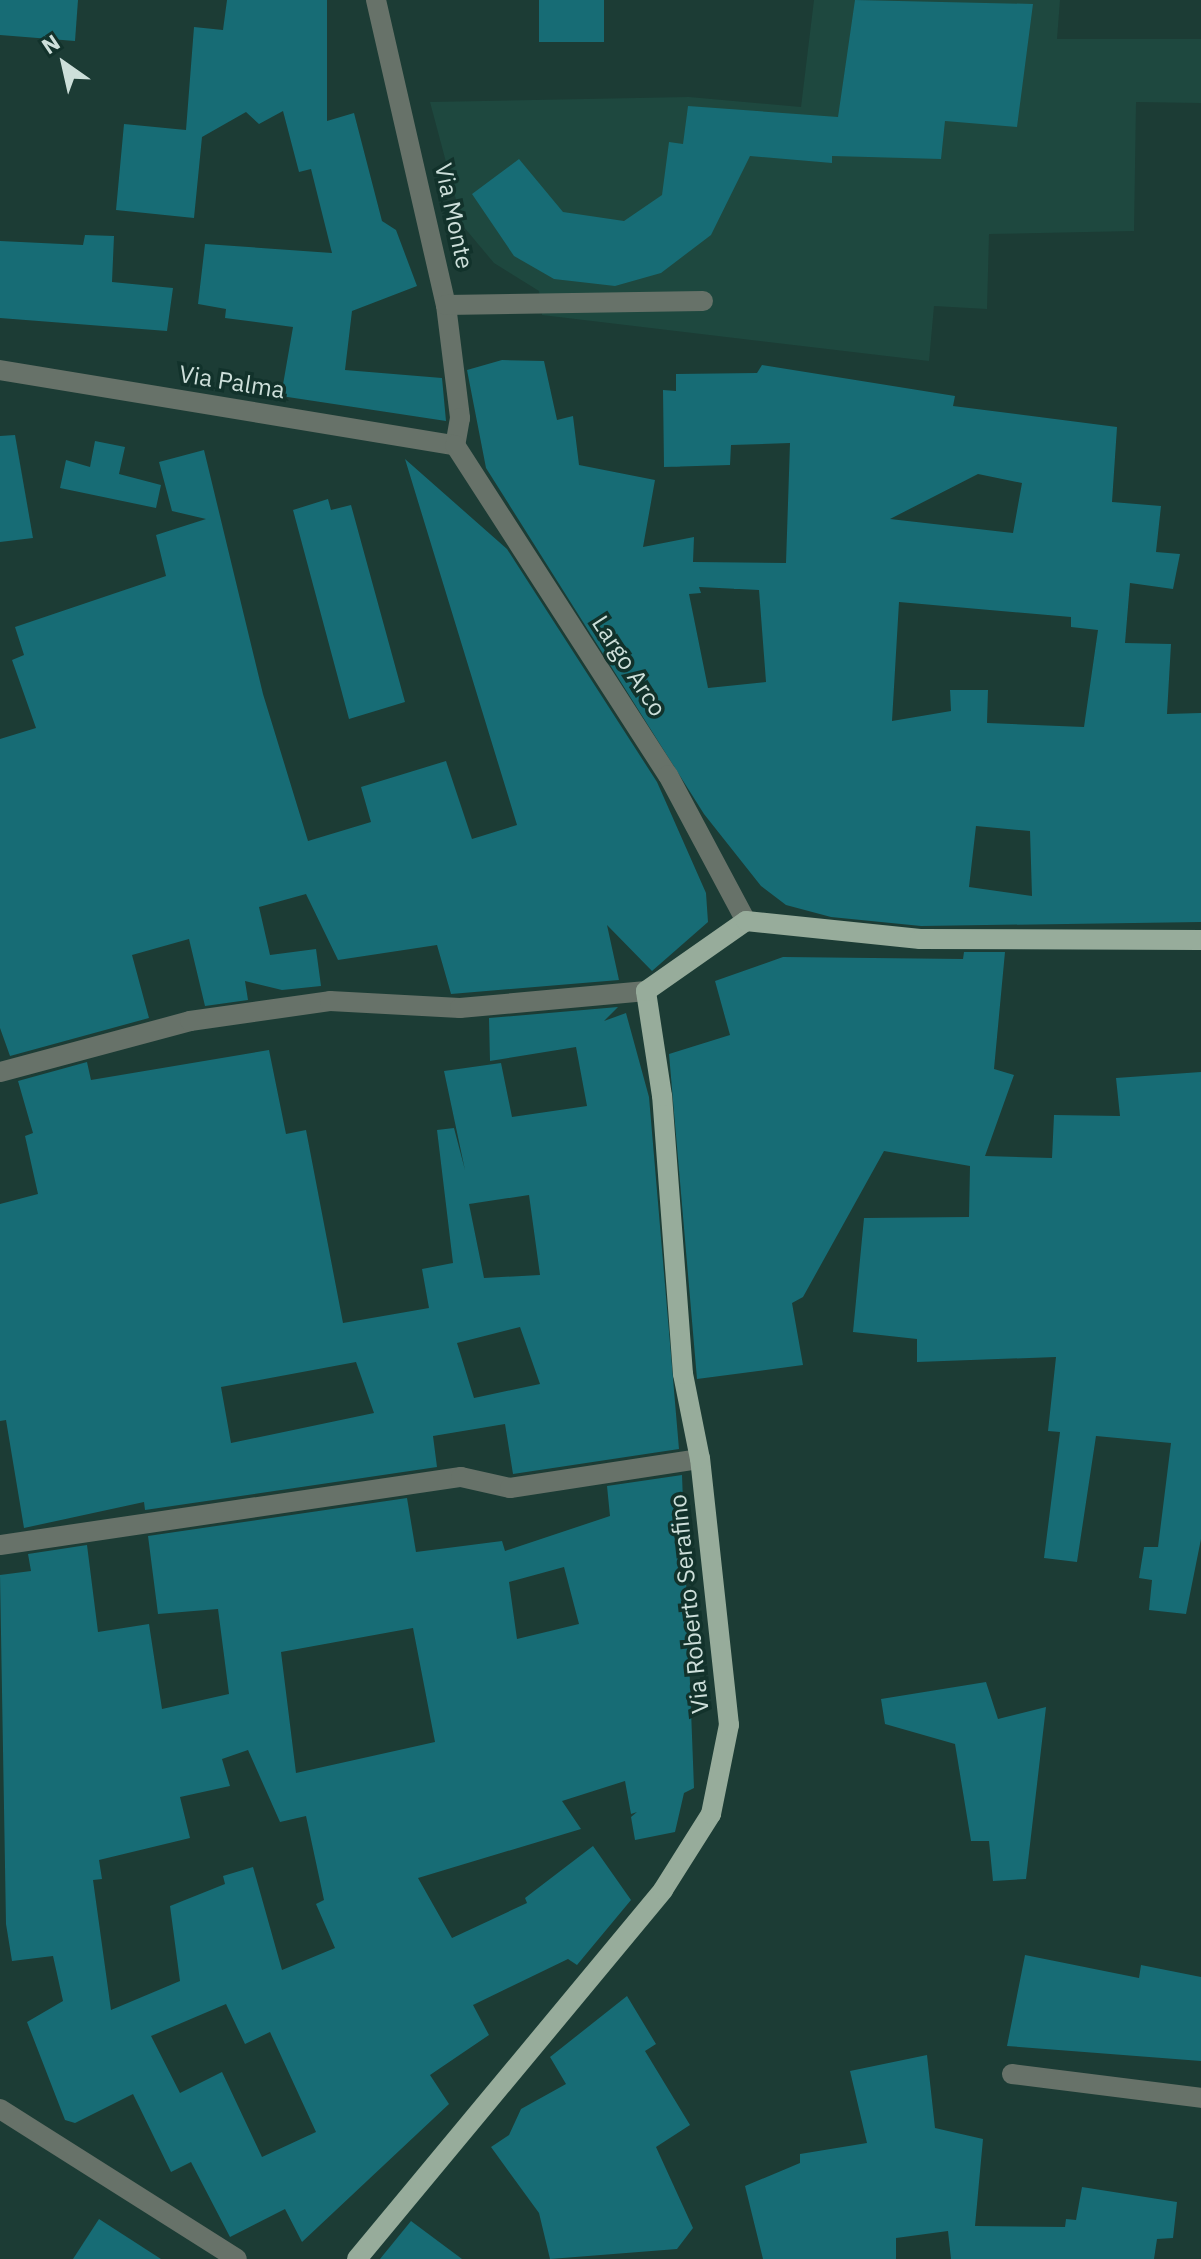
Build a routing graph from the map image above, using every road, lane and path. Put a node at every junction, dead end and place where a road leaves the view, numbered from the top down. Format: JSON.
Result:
{"nodes":[{"id":1,"x":376,"y":0,"type":"edge"},
{"id":2,"x":703,"y":301,"type":"dead end"},
{"id":3,"x":446,"y":305,"type":"junction"},
{"id":4,"x":0,"y":370,"type":"edge"},
{"id":5,"x":455,"y":445,"type":"junction"},
{"id":6,"x":746,"y":921,"type":"junction"},
{"id":7,"x":1201,"y":940,"type":"edge"},
{"id":8,"x":646,"y":991,"type":"junction"},
{"id":9,"x":0,"y":1072,"type":"edge"},
{"id":10,"x":700,"y":1459,"type":"junction"},
{"id":11,"x":0,"y":1545,"type":"edge"},
{"id":12,"x":1012,"y":2074,"type":"dead end"},
{"id":13,"x":1201,"y":2098,"type":"edge"},
{"id":14,"x":0,"y":2109,"type":"edge"},
{"id":15,"x":237,"y":2259,"type":"edge"},
{"id":16,"x":357,"y":2259,"type":"edge"}],
"edges":[{"from":1,"to":3,"type":"street","name":"Via Monte"},
{"from":2,"to":3,"type":"street"},
{"from":3,"to":5,"type":"street","name":"Via Monte"},
{"from":4,"to":5,"type":"street","name":"Via Palma"},
{"from":5,"to":6,"type":"street","name":"Largo Arco"},
{"from":6,"to":7,"type":"main road"},
{"from":6,"to":8,"type":"main road"},
{"from":8,"to":9,"type":"street"},
{"from":8,"to":10,"type":"main road","name":"Via Roberto Serafino"},
{"from":10,"to":11,"type":"street"},
{"from":10,"to":16,"type":"main road","name":"Via Roberto Serafino"},
{"from":12,"to":13,"type":"street"},
{"from":14,"to":15,"type":"street"}]}
